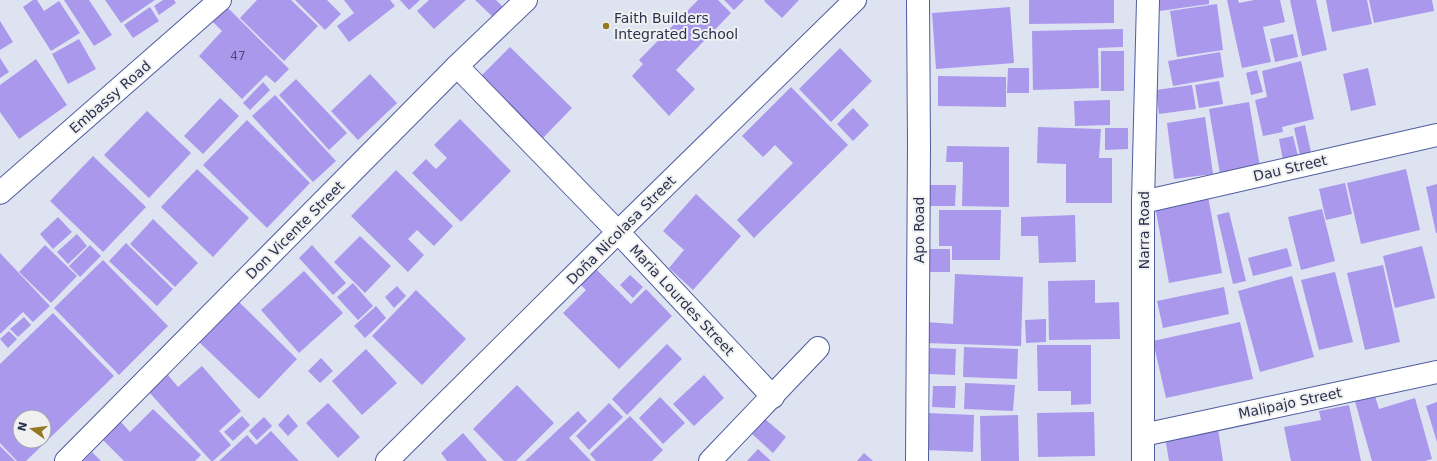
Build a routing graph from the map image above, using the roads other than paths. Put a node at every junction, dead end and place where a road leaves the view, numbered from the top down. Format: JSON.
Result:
{"nodes":[{"id":1,"x":220,"y":0,"type":"edge"},
{"id":2,"x":526,"y":0,"type":"edge"},
{"id":3,"x":856,"y":0,"type":"edge"},
{"id":4,"x":918,"y":0,"type":"edge"},
{"id":5,"x":1148,"y":0,"type":"edge"},
{"id":6,"x":457,"y":66,"type":"junction"},
{"id":7,"x":1437,"y":135,"type":"edge"},
{"id":8,"x":1,"y":191,"type":"edge"},
{"id":9,"x":1144,"y":202,"type":"junction"},
{"id":10,"x":618,"y":232,"type":"junction"},
{"id":11,"x":818,"y":348,"type":"dead end"},
{"id":12,"x":1437,"y":372,"type":"edge"},
{"id":13,"x":773,"y":396,"type":"junction"},
{"id":14,"x":1143,"y":435,"type":"junction"},
{"id":15,"x":66,"y":461,"type":"edge"},
{"id":16,"x":387,"y":461,"type":"edge"},
{"id":17,"x":710,"y":461,"type":"edge"},
{"id":18,"x":917,"y":461,"type":"edge"},
{"id":19,"x":1143,"y":461,"type":"edge"}],
"edges":[{"from":1,"to":8,"type":"street","name":"Embassy Road"},
{"from":2,"to":6,"type":"street","name":"Don Vicente Street"},
{"from":3,"to":10,"type":"street","name":"Doña Nicolasa Street"},
{"from":4,"to":18,"type":"street","name":"Apo Road"},
{"from":5,"to":9,"type":"street","name":"Narra Road"},
{"from":6,"to":10,"type":"street","name":"Maria Lourdes Street"},
{"from":6,"to":15,"type":"street","name":"Don Vicente Street"},
{"from":7,"to":9,"type":"street","name":"Dau Street"},
{"from":9,"to":14,"type":"street","name":"Narra Road"},
{"from":10,"to":13,"type":"street","name":"Maria Lourdes Street"},
{"from":10,"to":16,"type":"street","name":"Doña Nicolasa Street"},
{"from":11,"to":13,"type":"street"},
{"from":12,"to":14,"type":"street","name":"Malipajo Street"},
{"from":13,"to":17,"type":"street"},
{"from":14,"to":19,"type":"street","name":"Narra Road"}]}
